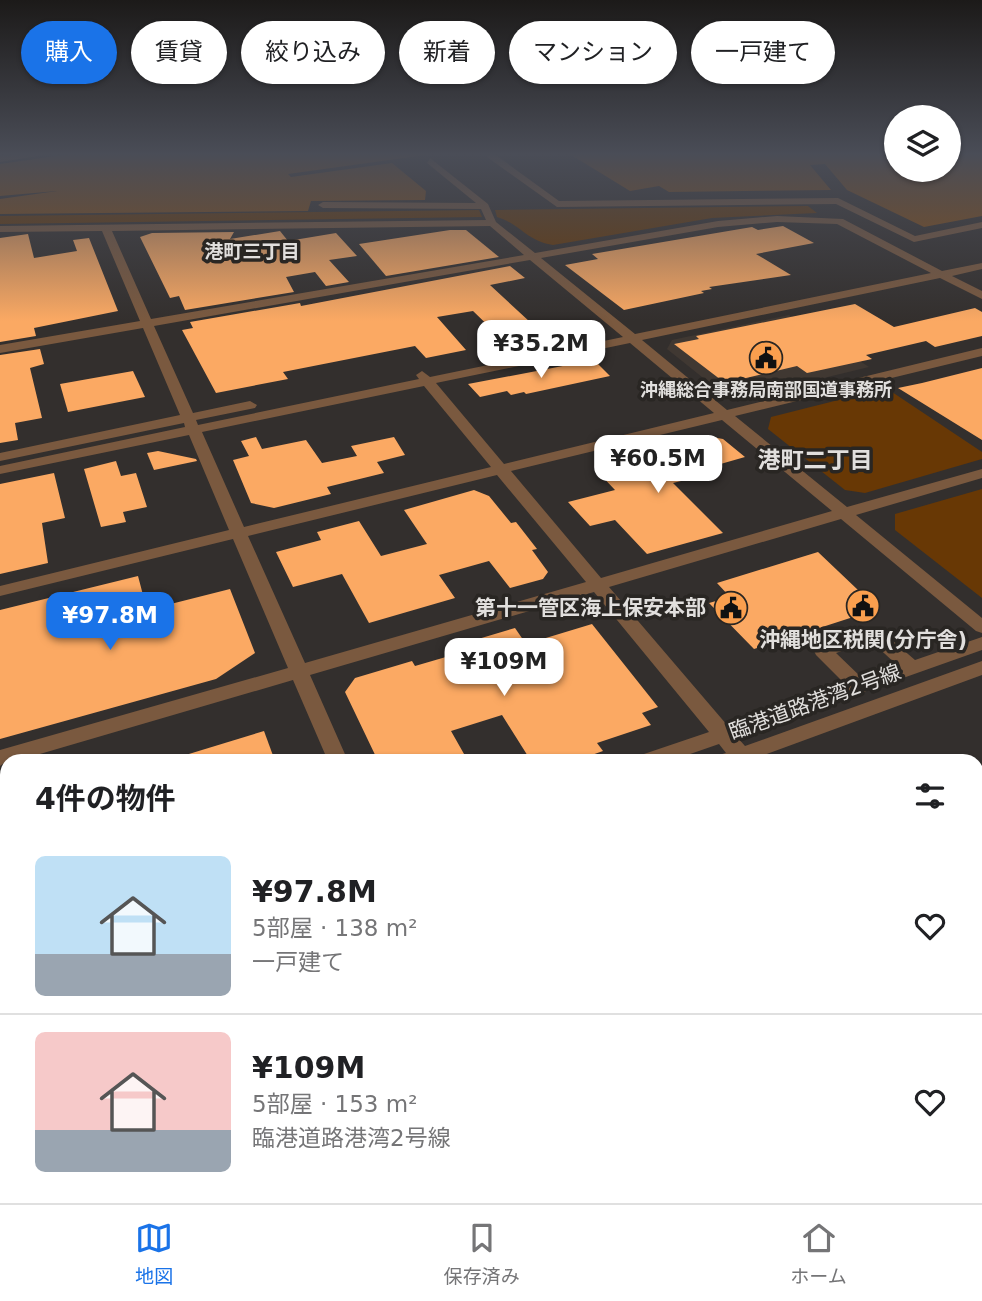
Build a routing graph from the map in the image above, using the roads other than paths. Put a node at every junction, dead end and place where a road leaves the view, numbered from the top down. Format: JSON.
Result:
{"nodes":[{"id":1,"x":487,"y":209,"type":"edge"},
{"id":2,"x":817,"y":209,"type":"edge"},
{"id":3,"x":854,"y":209,"type":"edge"},
{"id":4,"x":832,"y":220,"type":"junction"},
{"id":5,"x":492,"y":223,"type":"junction"},
{"id":6,"x":982,"y":225,"type":"edge"},
{"id":7,"x":105,"y":228,"type":"junction"},
{"id":8,"x":0,"y":229,"type":"edge"},
{"id":9,"x":532,"y":256,"type":"junction"},
{"id":10,"x":982,"y":256,"type":"edge"},
{"id":11,"x":982,"y":266,"type":"edge"},
{"id":12,"x":927,"y":267,"type":"junction"},
{"id":13,"x":941,"y":274,"type":"junction"},
{"id":14,"x":982,"y":296,"type":"edge"},
{"id":15,"x":146,"y":324,"type":"junction"},
{"id":16,"x":626,"y":334,"type":"junction"},
{"id":17,"x":0,"y":349,"type":"edge"},
{"id":18,"x":982,"y":352,"type":"edge"},
{"id":19,"x":422,"y":376,"type":"junction"},
{"id":20,"x":724,"y":415,"type":"junction"},
{"id":21,"x":191,"y":424,"type":"junction"},
{"id":22,"x":0,"y":457,"type":"edge"},
{"id":23,"x":500,"y":469,"type":"junction"},
{"id":24,"x":0,"y":470,"type":"edge"},
{"id":25,"x":982,"y":473,"type":"edge"},
{"id":26,"x":843,"y":513,"type":"junction"},
{"id":27,"x":238,"y":533,"type":"junction"},
{"id":28,"x":598,"y":586,"type":"junction"},
{"id":29,"x":0,"y":591,"type":"edge"},
{"id":30,"x":982,"y":626,"type":"edge"},
{"id":31,"x":982,"y":643,"type":"edge"},
{"id":32,"x":912,"y":668,"type":"junction"},
{"id":33,"x":982,"y":668,"type":"edge"},
{"id":34,"x":298,"y":672,"type":"junction"},
{"id":35,"x":859,"y":686,"type":"junction"},
{"id":36,"x":723,"y":735,"type":"junction"},
{"id":37,"x":14,"y":754,"type":"edge"},
{"id":38,"x":335,"y":754,"type":"edge"},
{"id":39,"x":668,"y":754,"type":"edge"},
{"id":40,"x":732,"y":754,"type":"edge"},
{"id":41,"x":748,"y":754,"type":"edge"}],
"edges":[{"from":1,"to":5,"type":"street"},
{"from":2,"to":4,"type":"street"},
{"from":3,"to":6,"type":"street"},
{"from":4,"to":9,"type":"street"},
{"from":4,"to":12,"type":"street"},
{"from":5,"to":7,"type":"street"},
{"from":5,"to":9,"type":"street"},
{"from":7,"to":8,"type":"street"},
{"from":7,"to":15,"type":"street"},
{"from":9,"to":15,"type":"street"},
{"from":9,"to":16,"type":"street"},
{"from":10,"to":12,"type":"street"},
{"from":11,"to":13,"type":"street"},
{"from":12,"to":13,"type":"street"},
{"from":12,"to":16,"type":"street"},
{"from":13,"to":14,"type":"street"},
{"from":13,"to":16,"type":"street"},
{"from":15,"to":17,"type":"street"},
{"from":15,"to":21,"type":"street"},
{"from":16,"to":19,"type":"street"},
{"from":16,"to":20,"type":"street"},
{"from":18,"to":20,"type":"street"},
{"from":19,"to":21,"type":"street"},
{"from":19,"to":23,"type":"street"},
{"from":20,"to":23,"type":"street"},
{"from":20,"to":26,"type":"street"},
{"from":21,"to":22,"type":"street"},
{"from":21,"to":24,"type":"street"},
{"from":21,"to":27,"type":"street"},
{"from":23,"to":27,"type":"street"},
{"from":23,"to":28,"type":"street"},
{"from":25,"to":26,"type":"street"},
{"from":26,"to":28,"type":"street"},
{"from":26,"to":30,"type":"street"},
{"from":27,"to":29,"type":"street"},
{"from":27,"to":34,"type":"street"},
{"from":28,"to":34,"type":"street"},
{"from":28,"to":36,"type":"street"},
{"from":31,"to":32,"type":"street","name":"臨港道路港湾2号線"},
{"from":32,"to":35,"type":"street","name":"臨港道路港湾2号線"},
{"from":32,"to":35,"type":"street"},
{"from":33,"to":41,"type":"street","name":"臨港道路港湾2号線"},
{"from":34,"to":37,"type":"street"},
{"from":34,"to":38,"type":"street"},
{"from":35,"to":36,"type":"street","name":"臨港道路港湾2号線"},
{"from":36,"to":39,"type":"street","name":"臨港道路港湾2号線"},
{"from":36,"to":40,"type":"street"}]}
